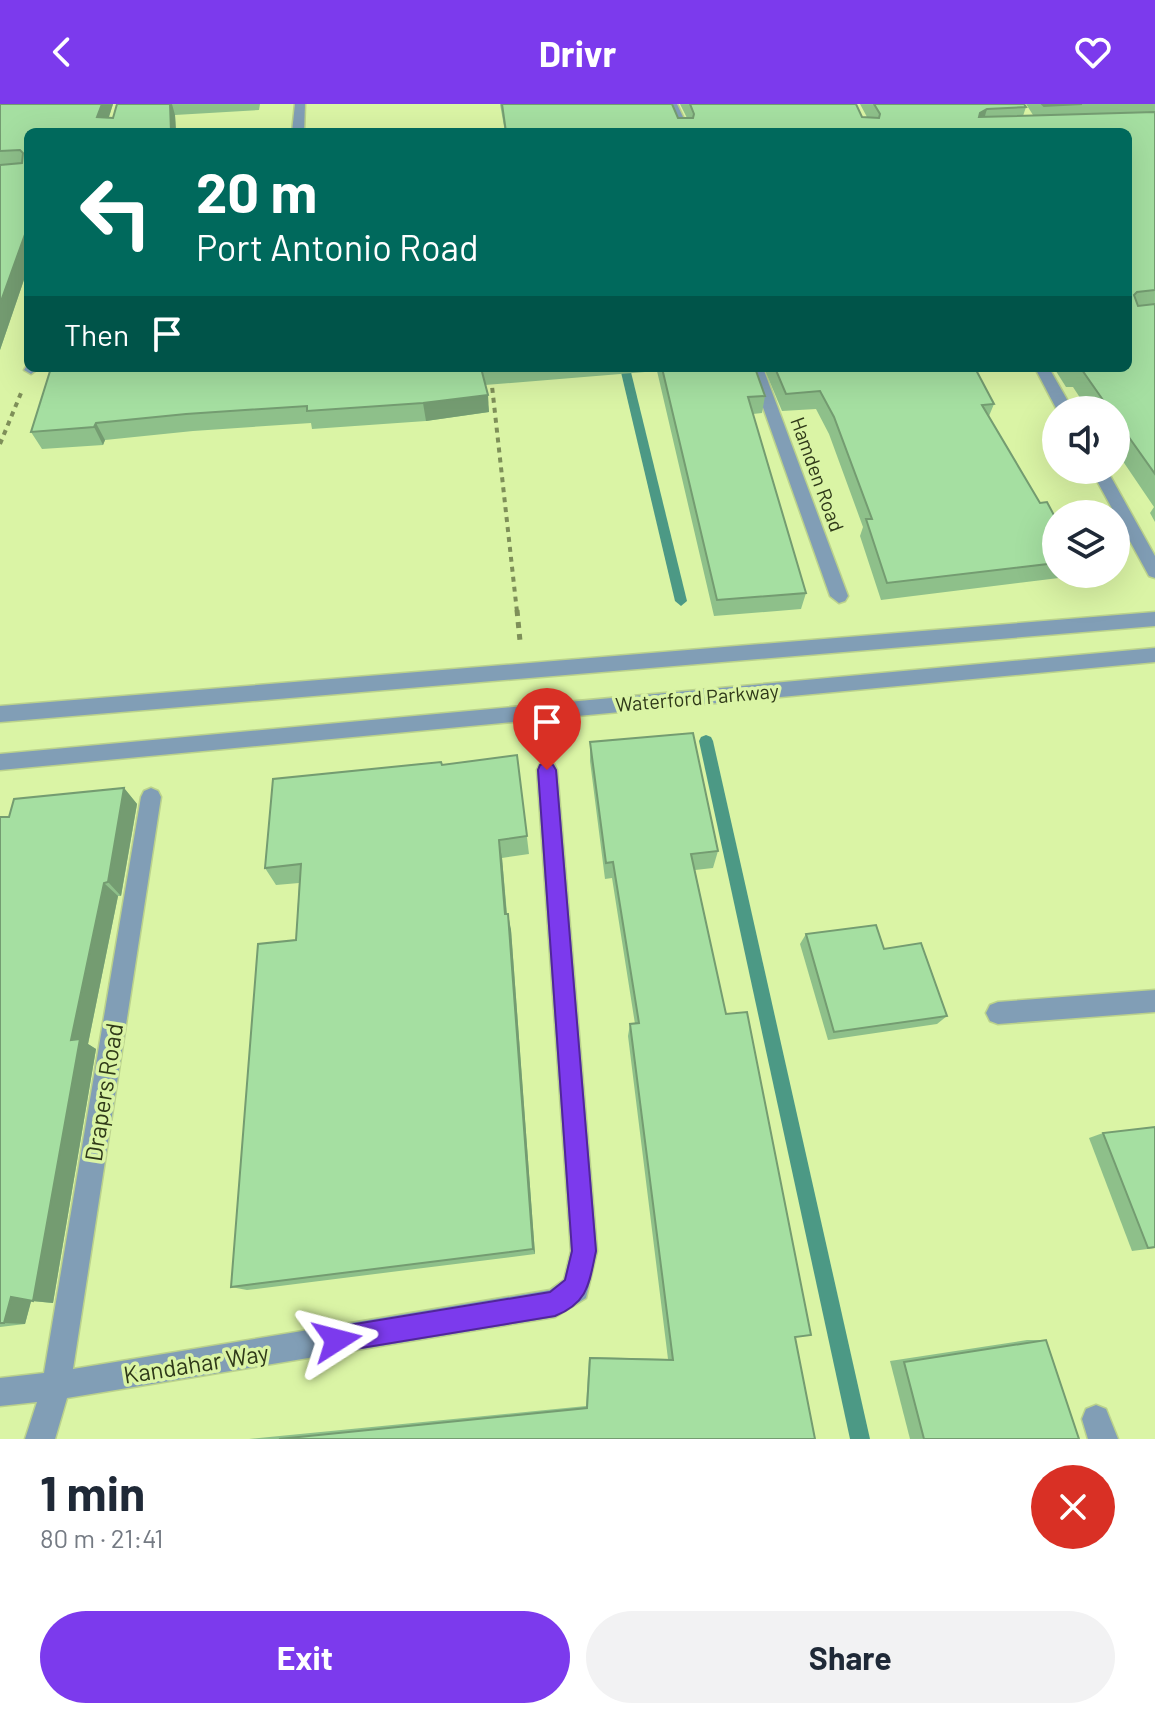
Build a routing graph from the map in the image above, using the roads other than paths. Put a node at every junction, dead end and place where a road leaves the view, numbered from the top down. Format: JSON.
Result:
{"nodes":[{"id":1,"x":300,"y":104,"type":"edge"},
{"id":2,"x":672,"y":104,"type":"edge"},
{"id":3,"x":298,"y":128,"type":"edge"},
{"id":4,"x":682,"y":128,"type":"edge"},
{"id":5,"x":757,"y":372,"type":"edge"},
{"id":6,"x":1044,"y":372,"type":"edge"},
{"id":7,"x":1057,"y":396,"type":"edge"},
{"id":8,"x":1107,"y":484,"type":"edge"},
{"id":9,"x":1155,"y":572,"type":"edge"},
{"id":10,"x":839,"y":596,"type":"dead end"},
{"id":11,"x":1155,"y":619,"type":"edge"},
{"id":12,"x":1155,"y":655,"type":"edge"},
{"id":13,"x":0,"y":714,"type":"edge"},
{"id":14,"x":0,"y":762,"type":"edge"},
{"id":15,"x":547,"y":770,"type":"dead end"},
{"id":16,"x":151,"y":797,"type":"dead end"},
{"id":17,"x":1155,"y":1001,"type":"edge"},
{"id":18,"x":998,"y":1013,"type":"dead end"},
{"id":19,"x":56,"y":1386,"type":"junction"},
{"id":20,"x":0,"y":1392,"type":"edge"},
{"id":21,"x":40,"y":1439,"type":"edge"}],
"edges":[{"from":1,"to":3,"type":"street"},
{"from":2,"to":4,"type":"street"},
{"from":5,"to":10,"type":"street","name":"Hamden Road"},
{"from":6,"to":7,"type":"street"},
{"from":8,"to":9,"type":"street"},
{"from":11,"to":13,"type":"street","name":"Waterford Parkway"},
{"from":12,"to":14,"type":"street","name":"Waterford Parkway"},
{"from":15,"to":19,"type":"street","name":"Kandahar Way"},
{"from":16,"to":19,"type":"street","name":"Drapers Road"},
{"from":17,"to":18,"type":"street"},
{"from":19,"to":20,"type":"street","name":"Kandahar Way"},
{"from":19,"to":21,"type":"street","name":"Drapers Road"}]}
